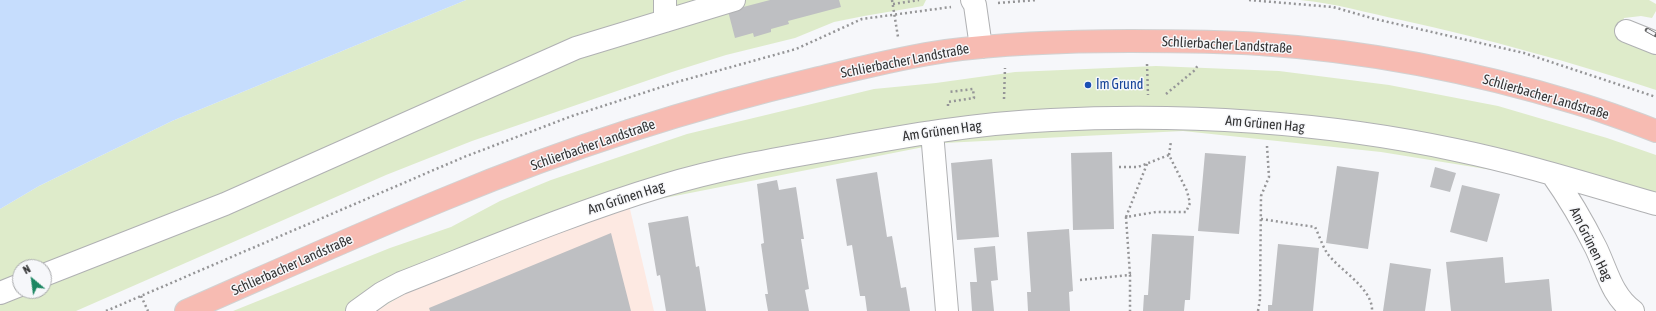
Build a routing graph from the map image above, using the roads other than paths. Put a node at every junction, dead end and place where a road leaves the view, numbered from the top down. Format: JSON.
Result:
{"nodes":[{"id":1,"x":734,"y":0,"type":"edge"},
{"id":2,"x":973,"y":2,"type":"edge"},
{"id":3,"x":665,"y":10,"type":"edge"},
{"id":4,"x":1626,"y":31,"type":"dead end"},
{"id":5,"x":1656,"y":42,"type":"edge"},
{"id":6,"x":981,"y":47,"type":"junction"},
{"id":7,"x":1656,"y":131,"type":"edge"},
{"id":8,"x":932,"y":132,"type":"junction"},
{"id":9,"x":1552,"y":174,"type":"junction"},
{"id":10,"x":1656,"y":204,"type":"edge"},
{"id":11,"x":52,"y":272,"type":"edge"},
{"id":12,"x":12,"y":288,"type":"edge"},
{"id":13,"x":0,"y":293,"type":"edge"},
{"id":14,"x":186,"y":311,"type":"edge"},
{"id":15,"x":358,"y":311,"type":"edge"},
{"id":16,"x":947,"y":311,"type":"edge"},
{"id":17,"x":1633,"y":311,"type":"edge"}],
"edges":[{"from":1,"to":3,"type":"street"},
{"from":2,"to":6,"type":"street"},
{"from":3,"to":11,"type":"street"},
{"from":4,"to":5,"type":"street"},
{"from":6,"to":7,"type":"main road","name":"Schlierbacher Landstraße"},
{"from":6,"to":14,"type":"main road","name":"Schlierbacher Landstraße"},
{"from":8,"to":9,"type":"street","name":"Am Grünen Hag"},
{"from":8,"to":15,"type":"street","name":"Am Grünen Hag"},
{"from":8,"to":16,"type":"street"},
{"from":9,"to":10,"type":"street","name":"Am Grünen Hag"},
{"from":9,"to":17,"type":"street","name":"Am Grünen Hag"},
{"from":12,"to":13,"type":"street"}]}
